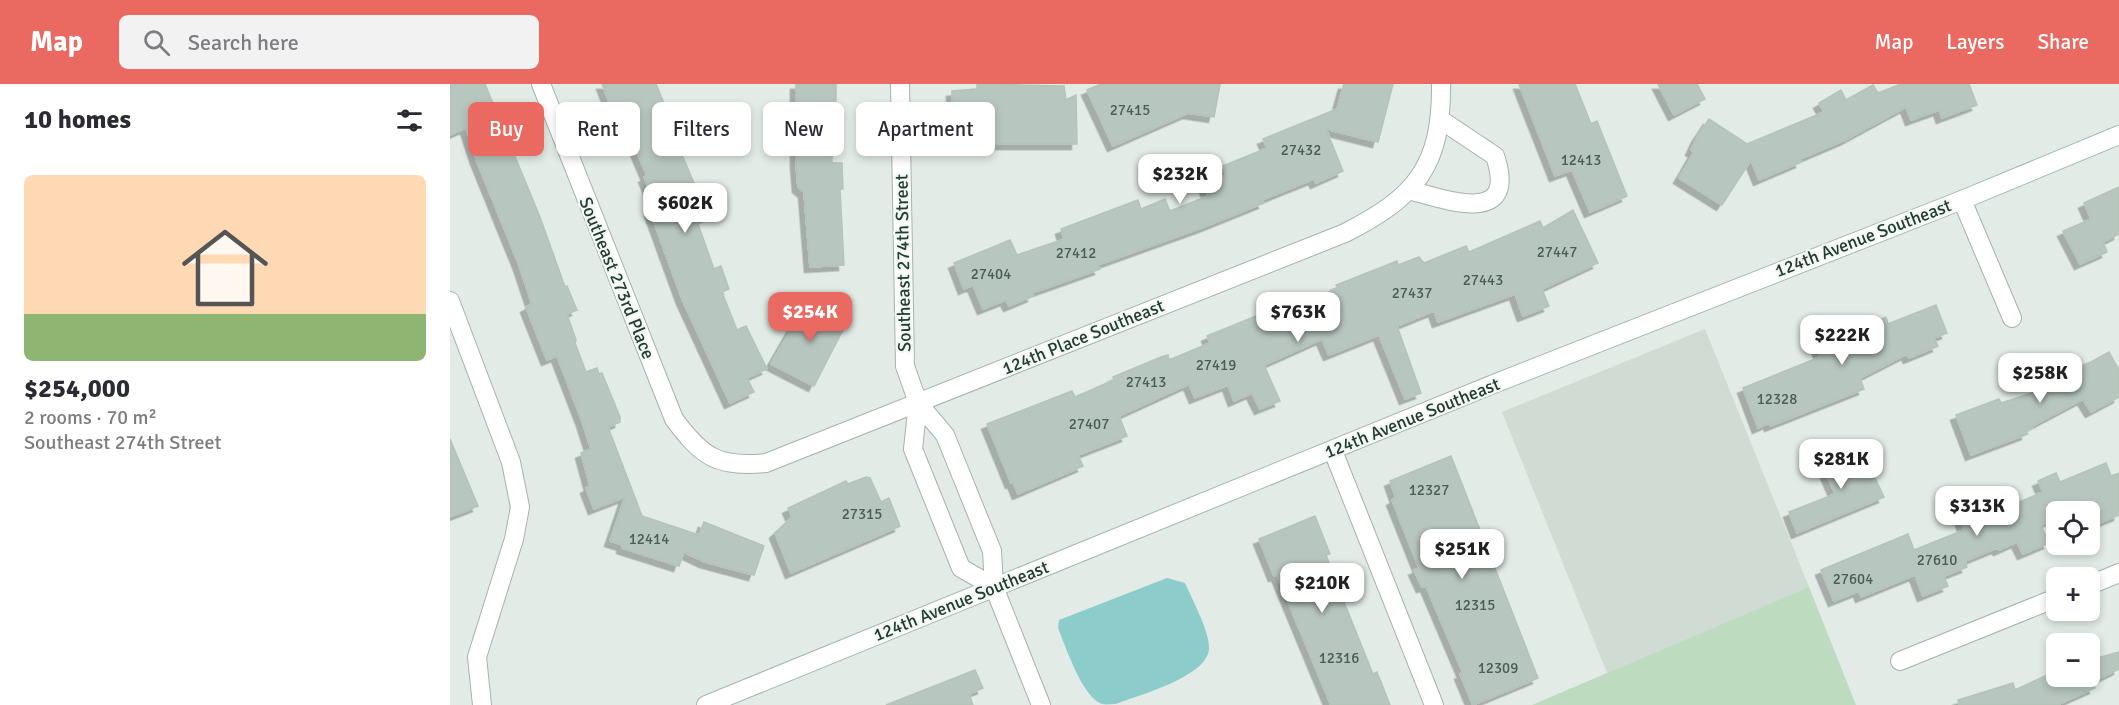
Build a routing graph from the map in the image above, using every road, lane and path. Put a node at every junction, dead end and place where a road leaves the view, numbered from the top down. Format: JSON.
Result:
{"nodes":[{"id":1,"x":541,"y":84,"type":"edge"},
{"id":2,"x":900,"y":84,"type":"edge"},
{"id":3,"x":1441,"y":84,"type":"edge"},
{"id":4,"x":1441,"y":120,"type":"junction"},
{"id":5,"x":2119,"y":135,"type":"edge"},
{"id":6,"x":1409,"y":190,"type":"junction"},
{"id":7,"x":1962,"y":200,"type":"junction"},
{"id":8,"x":450,"y":301,"type":"edge"},
{"id":9,"x":2012,"y":318,"type":"dead end"},
{"id":10,"x":918,"y":403,"type":"junction"},
{"id":11,"x":1333,"y":451,"type":"junction"},
{"id":12,"x":712,"y":459,"type":"joint"},
{"id":13,"x":2119,"y":573,"type":"edge"},
{"id":14,"x":2100,"y":581,"type":"edge"},
{"id":15,"x":994,"y":587,"type":"junction"},
{"id":16,"x":2046,"y":602,"type":"edge"},
{"id":17,"x":1899,"y":661,"type":"dead end"},
{"id":18,"x":482,"y":705,"type":"edge"},
{"id":19,"x":706,"y":705,"type":"edge"},
{"id":20,"x":1041,"y":705,"type":"edge"},
{"id":21,"x":1434,"y":705,"type":"edge"}],
"edges":[{"from":1,"to":12,"type":"street","name":"Southeast 273rd Place"},
{"from":2,"to":10,"type":"street","name":"Southeast 274th Street"},
{"from":3,"to":4,"type":"street","name":"124th Place Southeast"},
{"from":4,"to":6,"type":"street","name":"124th Place Southeast"},
{"from":4,"to":6,"type":"street"},
{"from":5,"to":7,"type":"street","name":"124th Avenue Southeast"},
{"from":6,"to":10,"type":"street","name":"124th Place Southeast"},
{"from":7,"to":9,"type":"street"},
{"from":7,"to":11,"type":"street","name":"124th Avenue Southeast"},
{"from":8,"to":18,"type":"street"},
{"from":10,"to":12,"type":"street","name":"124th Place Southeast"},
{"from":10,"to":15,"type":"street","name":"Southeast 274th Street"},
{"from":10,"to":15,"type":"street","name":"Southeast 274th Street"},
{"from":11,"to":15,"type":"street","name":"124th Avenue Southeast"},
{"from":11,"to":21,"type":"street"},
{"from":13,"to":14,"type":"street"},
{"from":15,"to":19,"type":"street","name":"124th Avenue Southeast"},
{"from":15,"to":20,"type":"street","name":"Southeast 274th Street"},
{"from":16,"to":17,"type":"street"}]}
